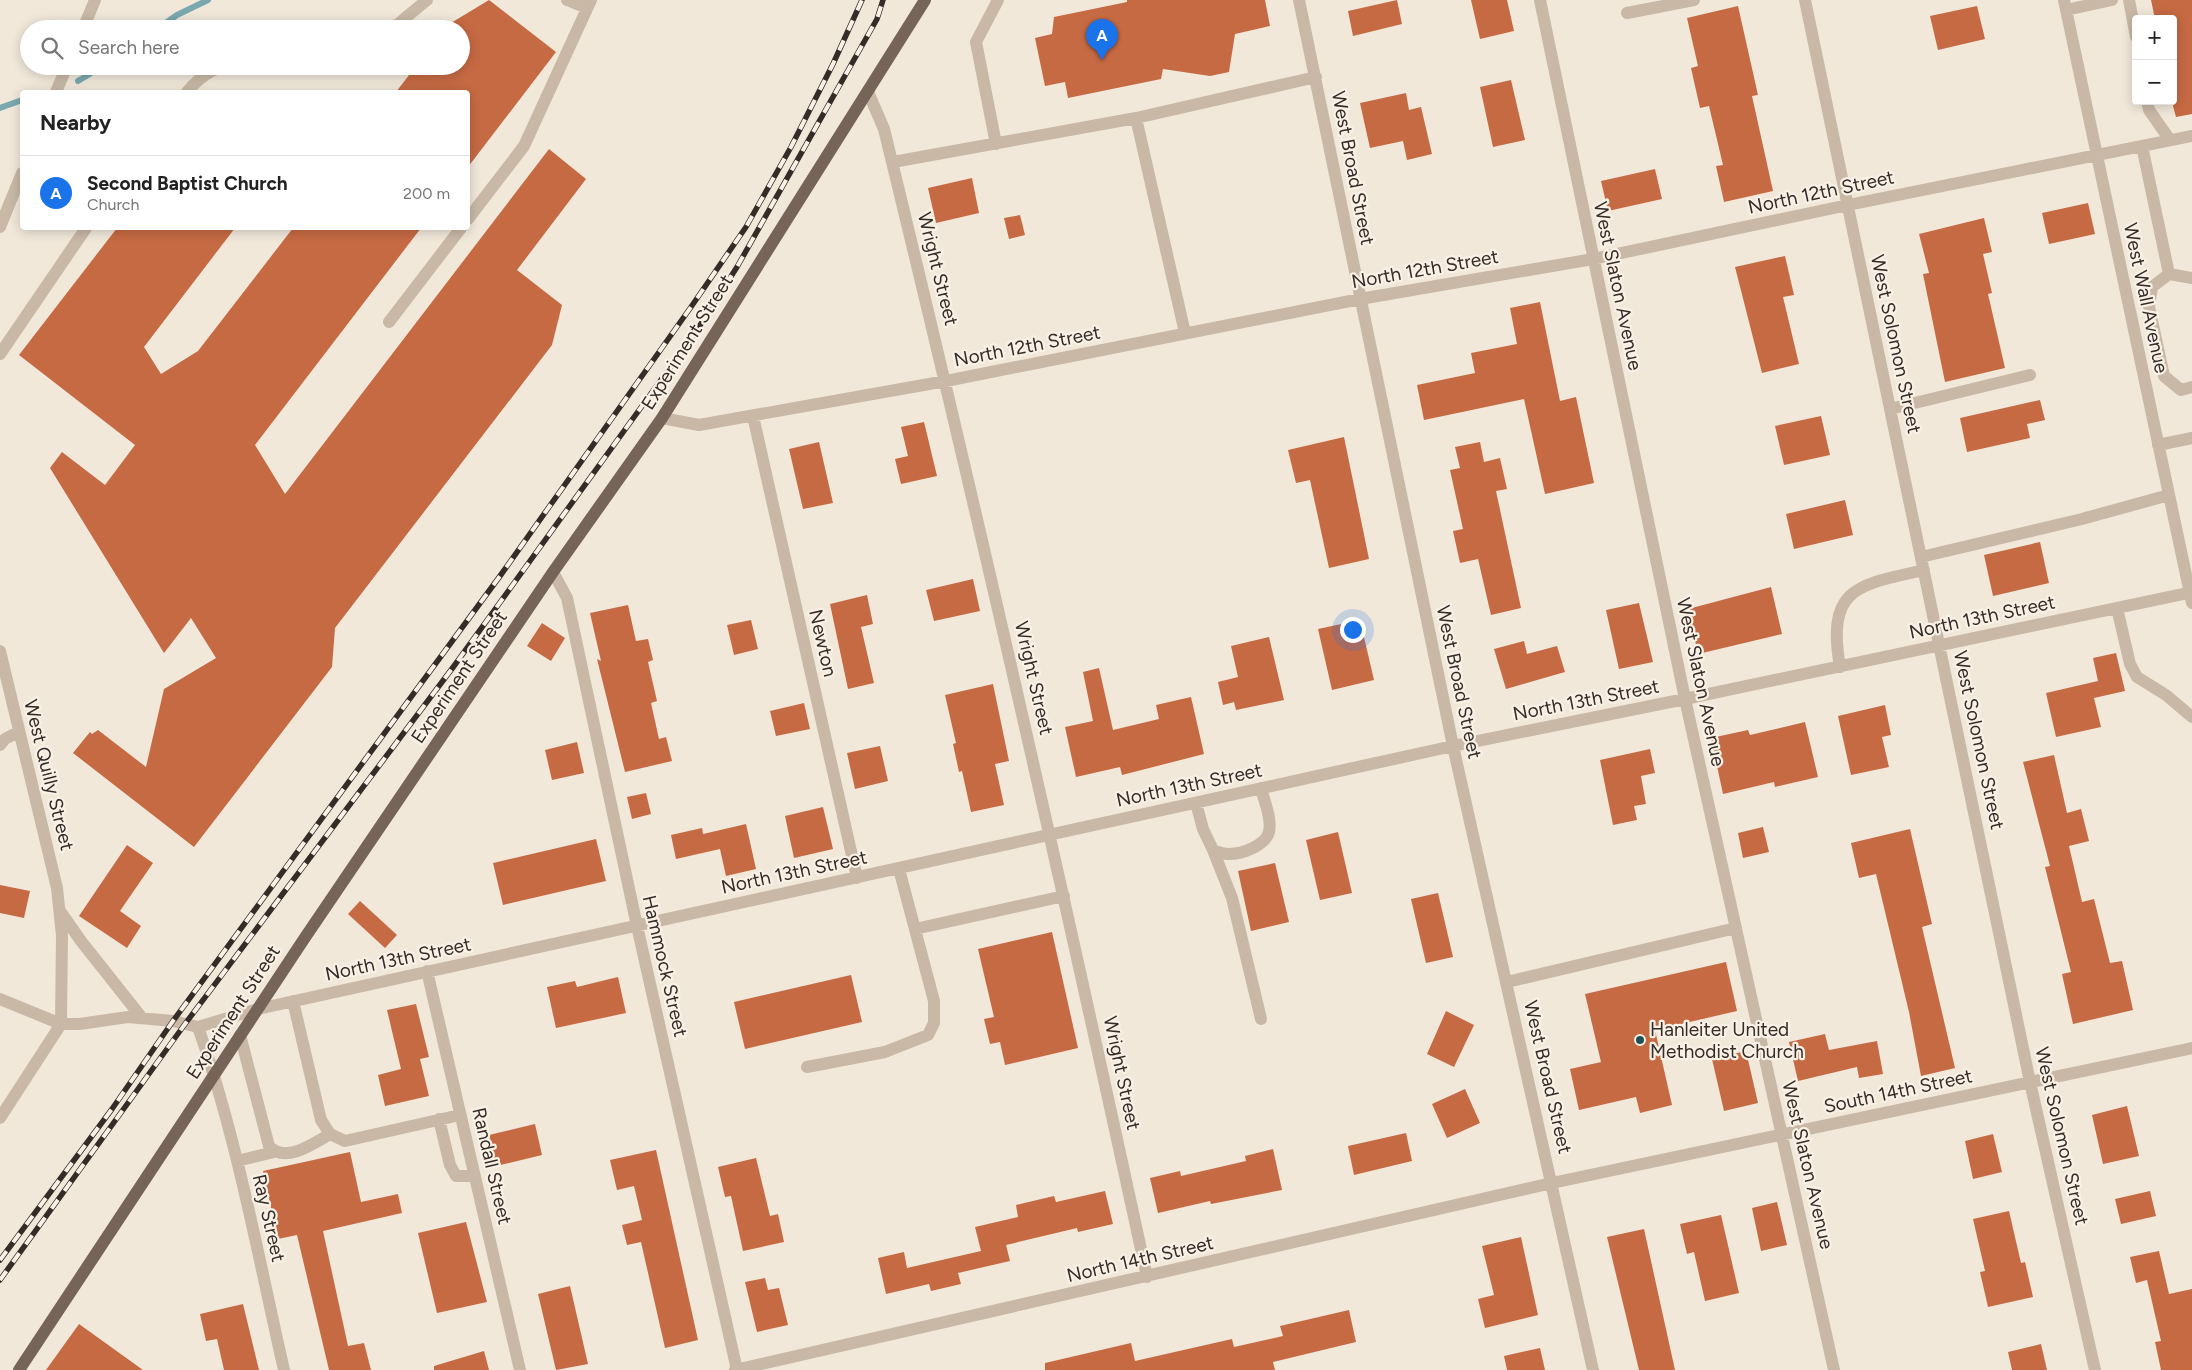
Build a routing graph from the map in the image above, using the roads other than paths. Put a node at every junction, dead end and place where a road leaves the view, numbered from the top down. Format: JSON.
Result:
{"nodes":[{"id":1,"x":95,"y":0,"type":"edge"},
{"id":2,"x":427,"y":0,"type":"edge"},
{"id":3,"x":567,"y":0,"type":"edge"},
{"id":4,"x":925,"y":0,"type":"edge"},
{"id":5,"x":998,"y":0,"type":"edge"},
{"id":6,"x":1299,"y":0,"type":"edge"},
{"id":7,"x":1540,"y":0,"type":"edge"},
{"id":8,"x":1694,"y":0,"type":"edge"},
{"id":9,"x":1805,"y":0,"type":"edge"},
{"id":10,"x":2112,"y":0,"type":"edge"},
{"id":11,"x":2129,"y":0,"type":"edge"},
{"id":12,"x":589,"y":4,"type":"edge"},
{"id":13,"x":2065,"y":5,"type":"edge"},
{"id":14,"x":1628,"y":13,"type":"dead end"},
{"id":15,"x":2132,"y":16,"type":"edge"},
{"id":16,"x":87,"y":20,"type":"edge"},
{"id":17,"x":403,"y":20,"type":"edge"},
{"id":18,"x":63,"y":75,"type":"edge"},
{"id":19,"x":204,"y":75,"type":"edge"},
{"id":20,"x":1316,"y":77,"type":"junction"},
{"id":21,"x":57,"y":90,"type":"edge"},
{"id":22,"x":189,"y":90,"type":"edge"},
{"id":23,"x":868,"y":92,"type":"junction"},
{"id":24,"x":2148,"y":105,"type":"edge"},
{"id":25,"x":1136,"y":118,"type":"junction"},
{"id":26,"x":2192,"y":136,"type":"edge"},
{"id":27,"x":2170,"y":140,"type":"junction"},
{"id":28,"x":996,"y":144,"type":"junction"},
{"id":29,"x":2142,"y":146,"type":"junction"},
{"id":30,"x":2096,"y":156,"type":"junction"},
{"id":31,"x":892,"y":162,"type":"junction"},
{"id":32,"x":20,"y":178,"type":"edge"},
{"id":33,"x":1848,"y":205,"type":"junction"},
{"id":34,"x":470,"y":216,"type":"edge"},
{"id":35,"x":0,"y":227,"type":"edge"},
{"id":36,"x":85,"y":230,"type":"edge"},
{"id":37,"x":459,"y":230,"type":"edge"},
{"id":38,"x":1593,"y":259,"type":"junction"},
{"id":39,"x":2169,"y":274,"type":"junction"},
{"id":40,"x":2192,"y":278,"type":"edge"},
{"id":41,"x":1360,"y":299,"type":"junction"},
{"id":42,"x":389,"y":322,"type":"dead end"},
{"id":43,"x":1185,"y":334,"type":"junction"},
{"id":44,"x":0,"y":354,"type":"edge"},
{"id":45,"x":2030,"y":374,"type":"dead end"},
{"id":46,"x":946,"y":381,"type":"junction"},
{"id":47,"x":2192,"y":388,"type":"edge"},
{"id":48,"x":1890,"y":409,"type":"junction"},
{"id":49,"x":753,"y":416,"type":"junction"},
{"id":50,"x":662,"y":418,"type":"junction"},
{"id":51,"x":2192,"y":438,"type":"edge"},
{"id":52,"x":2158,"y":445,"type":"junction"},
{"id":53,"x":2169,"y":495,"type":"junction"},
{"id":54,"x":1920,"y":557,"type":"junction"},
{"id":55,"x":1924,"y":570,"type":"junction"},
{"id":56,"x":553,"y":572,"type":"junction"},
{"id":57,"x":2191,"y":596,"type":"edge"},
{"id":58,"x":2117,"y":608,"type":"junction"},
{"id":59,"x":1940,"y":645,"type":"junction"},
{"id":60,"x":0,"y":651,"type":"edge"},
{"id":61,"x":1840,"y":666,"type":"junction"},
{"id":62,"x":1685,"y":700,"type":"junction"},
{"id":63,"x":2192,"y":717,"type":"edge"},
{"id":64,"x":18,"y":732,"type":"junction"},
{"id":65,"x":0,"y":745,"type":"edge"},
{"id":66,"x":1453,"y":746,"type":"junction"},
{"id":67,"x":1261,"y":788,"type":"junction"},
{"id":68,"x":1196,"y":803,"type":"junction"},
{"id":69,"x":1051,"y":835,"type":"junction"},
{"id":70,"x":1213,"y":850,"type":"junction"},
{"id":71,"x":899,"y":869,"type":"junction"},
{"id":72,"x":857,"y":878,"type":"junction"},
{"id":73,"x":1064,"y":896,"type":"junction"},
{"id":74,"x":59,"y":908,"type":"junction"},
{"id":75,"x":637,"y":926,"type":"junction"},
{"id":76,"x":1736,"y":928,"type":"junction"},
{"id":77,"x":916,"y":929,"type":"junction"},
{"id":78,"x":426,"y":971,"type":"junction"},
{"id":79,"x":1507,"y":982,"type":"junction"},
{"id":80,"x":0,"y":999,"type":"edge"},
{"id":81,"x":292,"y":1001,"type":"junction"},
{"id":82,"x":258,"y":1009,"type":"junction"},
{"id":83,"x":142,"y":1018,"type":"junction"},
{"id":84,"x":1261,"y":1019,"type":"dead end"},
{"id":85,"x":60,"y":1024,"type":"junction"},
{"id":86,"x":198,"y":1027,"type":"junction"},
{"id":87,"x":240,"y":1035,"type":"junction"},
{"id":88,"x":2192,"y":1048,"type":"edge"},
{"id":89,"x":807,"y":1067,"type":"dead end"},
{"id":90,"x":214,"y":1074,"type":"junction"},
{"id":91,"x":2030,"y":1082,"type":"junction"},
{"id":92,"x":460,"y":1115,"type":"junction"},
{"id":93,"x":0,"y":1118,"type":"edge"},
{"id":94,"x":439,"y":1119,"type":"junction"},
{"id":95,"x":330,"y":1134,"type":"junction"},
{"id":96,"x":1782,"y":1134,"type":"junction"},
{"id":97,"x":274,"y":1152,"type":"junction"},
{"id":98,"x":237,"y":1161,"type":"junction"},
{"id":99,"x":474,"y":1176,"type":"junction"},
{"id":100,"x":1552,"y":1183,"type":"junction"},
{"id":101,"x":1147,"y":1277,"type":"junction"},
{"id":102,"x":18,"y":1370,"type":"edge"},
{"id":103,"x":284,"y":1370,"type":"edge"},
{"id":104,"x":520,"y":1370,"type":"edge"},
{"id":105,"x":736,"y":1370,"type":"edge"},
{"id":106,"x":1593,"y":1370,"type":"edge"},
{"id":107,"x":1834,"y":1370,"type":"edge"},
{"id":108,"x":2095,"y":1370,"type":"edge"}],
"edges":[{"from":1,"to":16,"type":"street"},
{"from":2,"to":17,"type":"street"},
{"from":3,"to":12,"type":"street"},
{"from":4,"to":23,"type":"main road","name":"Experiment Street"},
{"from":5,"to":28,"type":"street"},
{"from":6,"to":20,"type":"street","name":"West Broad Street"},
{"from":7,"to":38,"type":"street","name":"West Slaton Avenue"},
{"from":8,"to":14,"type":"street"},
{"from":9,"to":33,"type":"street","name":"West Solomon Street"},
{"from":10,"to":13,"type":"street"},
{"from":11,"to":15,"type":"street"},
{"from":12,"to":34,"type":"street"},
{"from":13,"to":30,"type":"street","name":"West Wall Avenue"},
{"from":18,"to":21,"type":"street"},
{"from":19,"to":22,"type":"street"},
{"from":20,"to":25,"type":"street"},
{"from":20,"to":41,"type":"street","name":"West Broad Street"},
{"from":23,"to":31,"type":"street","name":"Wright Street"},
{"from":23,"to":50,"type":"main road","name":"Experiment Street"},
{"from":24,"to":27,"type":"street"},
{"from":25,"to":28,"type":"street"},
{"from":25,"to":43,"type":"street"},
{"from":26,"to":27,"type":"street","name":"North 12th Street"},
{"from":27,"to":29,"type":"street","name":"North 12th Street"},
{"from":28,"to":31,"type":"street"},
{"from":29,"to":30,"type":"street","name":"North 12th Street"},
{"from":29,"to":39,"type":"street"},
{"from":30,"to":33,"type":"street","name":"North 12th Street"},
{"from":30,"to":52,"type":"street","name":"West Wall Avenue"},
{"from":31,"to":46,"type":"street","name":"Wright Street"},
{"from":32,"to":35,"type":"street"},
{"from":33,"to":38,"type":"street","name":"North 12th Street"},
{"from":33,"to":48,"type":"street","name":"West Solomon Street"},
{"from":36,"to":44,"type":"street"},
{"from":37,"to":42,"type":"street"},
{"from":38,"to":41,"type":"street","name":"North 12th Street"},
{"from":38,"to":62,"type":"street","name":"West Slaton Avenue"},
{"from":39,"to":40,"type":"street"},
{"from":39,"to":47,"type":"street"},
{"from":41,"to":43,"type":"street","name":"North 12th Street"},
{"from":41,"to":66,"type":"street","name":"West Broad Street"},
{"from":43,"to":46,"type":"street","name":"North 12th Street"},
{"from":45,"to":48,"type":"street"},
{"from":46,"to":49,"type":"street","name":"North 12th Street"},
{"from":46,"to":69,"type":"street","name":"Wright Street"},
{"from":48,"to":54,"type":"street","name":"West Solomon Street"},
{"from":49,"to":50,"type":"street","name":"North 12th Street"},
{"from":49,"to":72,"type":"street","name":"Newton"},
{"from":50,"to":56,"type":"main road","name":"Experiment Street"},
{"from":51,"to":52,"type":"street"},
{"from":52,"to":53,"type":"street","name":"West Wall Avenue"},
{"from":53,"to":54,"type":"street"},
{"from":53,"to":57,"type":"street","name":"West Wall Avenue"},
{"from":54,"to":55,"type":"street","name":"West Solomon Street"},
{"from":55,"to":59,"type":"street","name":"West Solomon Street"},
{"from":55,"to":61,"type":"street"},
{"from":56,"to":75,"type":"street","name":"Hammock Street"},
{"from":56,"to":82,"type":"main road","name":"Experiment Street"},
{"from":57,"to":58,"type":"street","name":"North 13th Street"},
{"from":58,"to":59,"type":"street","name":"North 13th Street"},
{"from":58,"to":63,"type":"street"},
{"from":59,"to":61,"type":"street","name":"North 13th Street"},
{"from":59,"to":91,"type":"street","name":"West Solomon Street"},
{"from":60,"to":64,"type":"street","name":"West Quilly Street"},
{"from":61,"to":62,"type":"street","name":"North 13th Street"},
{"from":62,"to":66,"type":"street","name":"North 13th Street"},
{"from":62,"to":76,"type":"street","name":"West Slaton Avenue"},
{"from":64,"to":65,"type":"street"},
{"from":64,"to":74,"type":"street","name":"West Quilly Street"},
{"from":66,"to":67,"type":"street","name":"North 13th Street"},
{"from":66,"to":79,"type":"street","name":"West Broad Street"},
{"from":67,"to":68,"type":"street","name":"North 13th Street"},
{"from":67,"to":70,"type":"street"},
{"from":68,"to":69,"type":"street","name":"North 13th Street"},
{"from":68,"to":70,"type":"street"},
{"from":69,"to":71,"type":"street","name":"North 13th Street"},
{"from":69,"to":73,"type":"street","name":"Wright Street"},
{"from":70,"to":84,"type":"street"},
{"from":71,"to":72,"type":"street","name":"North 13th Street"},
{"from":71,"to":77,"type":"street"},
{"from":72,"to":75,"type":"street","name":"North 13th Street"},
{"from":73,"to":77,"type":"street"},
{"from":73,"to":101,"type":"street","name":"Wright Street"},
{"from":74,"to":83,"type":"street","name":"West Quilly Street"},
{"from":74,"to":85,"type":"street","name":"West Quilly Street"},
{"from":75,"to":78,"type":"street","name":"North 13th Street"},
{"from":75,"to":105,"type":"street","name":"Hammock Street"},
{"from":76,"to":79,"type":"street"},
{"from":76,"to":96,"type":"street","name":"West Slaton Avenue"},
{"from":77,"to":89,"type":"street"},
{"from":78,"to":81,"type":"street","name":"North 13th Street"},
{"from":78,"to":92,"type":"street","name":"Randall Street"},
{"from":79,"to":100,"type":"street","name":"West Broad Street"},
{"from":80,"to":85,"type":"street"},
{"from":81,"to":82,"type":"street","name":"North 13th Street"},
{"from":81,"to":95,"type":"street"},
{"from":82,"to":86,"type":"street","name":"North 13th Street"},
{"from":82,"to":87,"type":"main road","name":"Experiment Street"},
{"from":83,"to":85,"type":"street"},
{"from":83,"to":86,"type":"street"},
{"from":85,"to":93,"type":"street"},
{"from":86,"to":90,"type":"street"},
{"from":87,"to":90,"type":"main road","name":"Experiment Street"},
{"from":87,"to":97,"type":"street"},
{"from":88,"to":91,"type":"street","name":"South 14th Street"},
{"from":90,"to":98,"type":"street","name":"Ray Street"},
{"from":90,"to":102,"type":"main road","name":"Experiment Street"},
{"from":91,"to":96,"type":"street","name":"South 14th Street"},
{"from":91,"to":108,"type":"street","name":"West Solomon Street"},
{"from":92,"to":94,"type":"street"},
{"from":92,"to":99,"type":"street","name":"Randall Street"},
{"from":94,"to":95,"type":"street"},
{"from":94,"to":99,"type":"street"},
{"from":95,"to":97,"type":"street"},
{"from":96,"to":100,"type":"street","name":"South 14th Street"},
{"from":96,"to":107,"type":"street","name":"West Slaton Avenue"},
{"from":97,"to":98,"type":"street"},
{"from":98,"to":103,"type":"street","name":"Ray Street"},
{"from":99,"to":104,"type":"street","name":"Randall Street"},
{"from":100,"to":101,"type":"street","name":"North 14th Street"},
{"from":100,"to":106,"type":"street","name":"West Broad Street"},
{"from":101,"to":105,"type":"street","name":"North 14th Street"}]}
